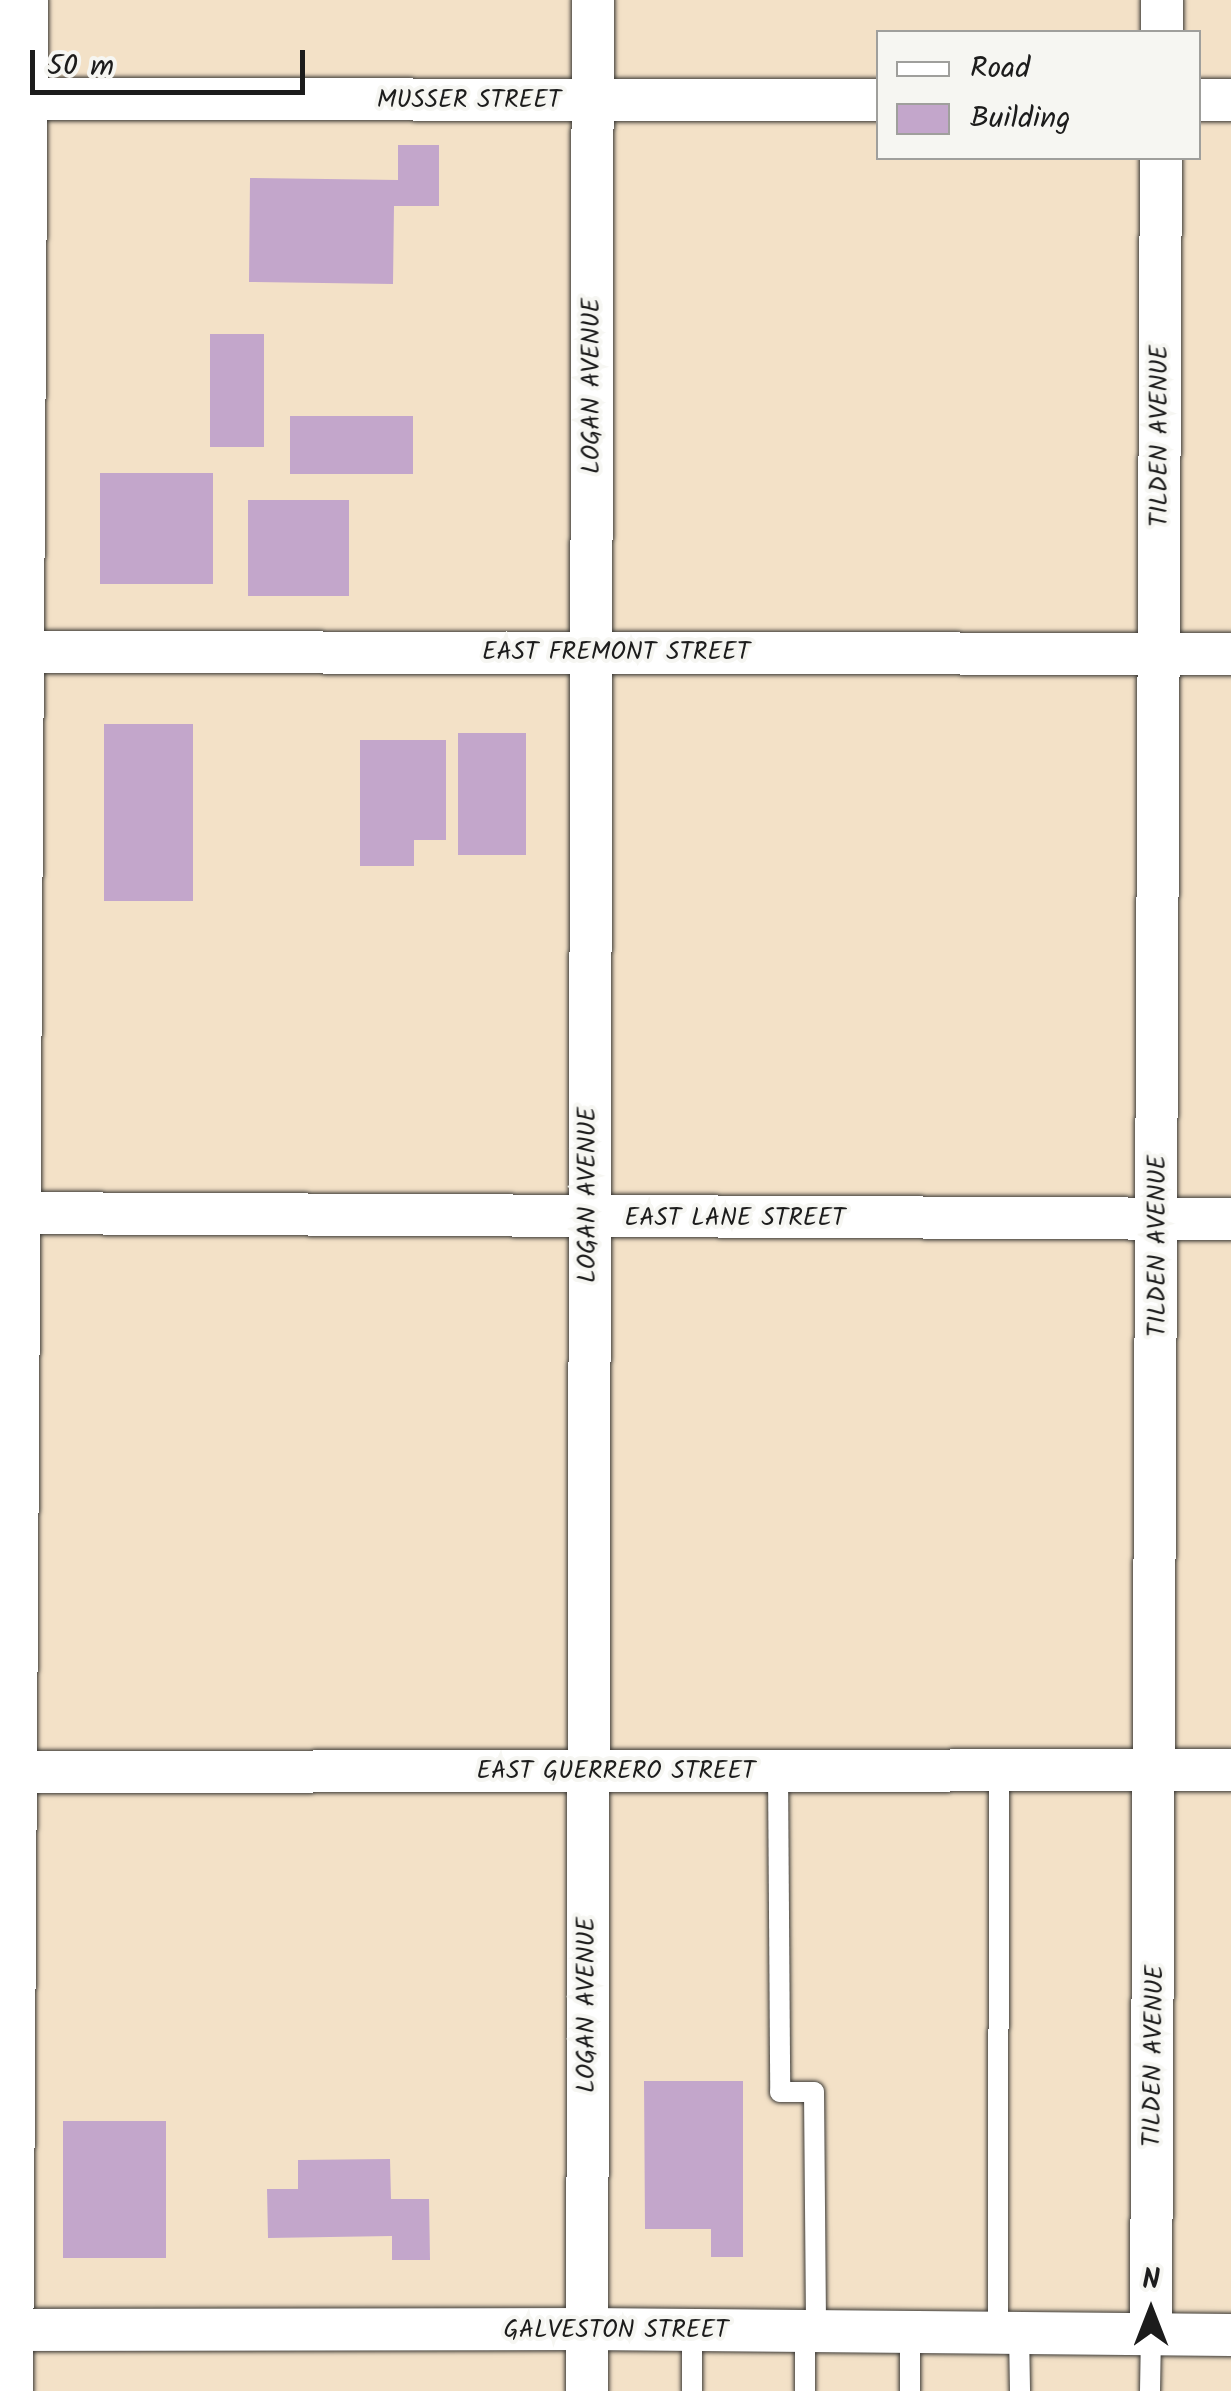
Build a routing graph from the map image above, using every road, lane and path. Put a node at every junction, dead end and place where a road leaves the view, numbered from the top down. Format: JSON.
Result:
{"nodes":[{"id":1,"x":22,"y":0,"type":"edge"},
{"id":2,"x":593,"y":0,"type":"edge"},
{"id":3,"x":1162,"y":0,"type":"edge"},
{"id":4,"x":1162,"y":30,"type":"edge"},
{"id":5,"x":10,"y":99,"type":"edge"},
{"id":6,"x":593,"y":100,"type":"junction"},
{"id":7,"x":876,"y":100,"type":"edge"},
{"id":8,"x":1201,"y":100,"type":"edge"},
{"id":9,"x":1231,"y":100,"type":"edge"},
{"id":10,"x":1161,"y":160,"type":"edge"},
{"id":11,"x":8,"y":652,"type":"edge"},
{"id":12,"x":590,"y":652,"type":"junction"},
{"id":13,"x":1159,"y":653,"type":"junction"},
{"id":14,"x":1231,"y":654,"type":"edge"},
{"id":15,"x":8,"y":808,"type":"edge"},
{"id":16,"x":6,"y":1213,"type":"edge"},
{"id":17,"x":588,"y":1218,"type":"junction"},
{"id":18,"x":1231,"y":1219,"type":"edge"},
{"id":19,"x":1159,"y":1220,"type":"junction"},
{"id":20,"x":999,"y":1770,"type":"junction"},
{"id":21,"x":1156,"y":1770,"type":"junction"},
{"id":22,"x":1231,"y":1770,"type":"edge"},
{"id":23,"x":588,"y":1771,"type":"junction"},
{"id":24,"x":778,"y":1771,"type":"junction"},
{"id":25,"x":6,"y":1772,"type":"edge"},
{"id":26,"x":587,"y":2329,"type":"junction"},
{"id":27,"x":4,"y":2330,"type":"edge"},
{"id":28,"x":692,"y":2330,"type":"junction"},
{"id":29,"x":811,"y":2331,"type":"junction"},
{"id":30,"x":910,"y":2332,"type":"junction"},
{"id":31,"x":1009,"y":2332,"type":"junction"},
{"id":32,"x":1151,"y":2334,"type":"junction"},
{"id":33,"x":1231,"y":2335,"type":"edge"},
{"id":34,"x":8,"y":2391,"type":"edge"},
{"id":35,"x":587,"y":2391,"type":"edge"},
{"id":36,"x":692,"y":2391,"type":"edge"},
{"id":37,"x":805,"y":2391,"type":"edge"},
{"id":38,"x":910,"y":2391,"type":"edge"},
{"id":39,"x":1020,"y":2391,"type":"edge"},
{"id":40,"x":1150,"y":2391,"type":"edge"}],
"edges":[{"from":1,"to":5,"type":"street"},
{"from":2,"to":6,"type":"street","name":"LOGAN AVENUE"},
{"from":3,"to":4,"type":"street"},
{"from":5,"to":6,"type":"street","name":"MUSSER STREET"},
{"from":5,"to":11,"type":"street"},
{"from":6,"to":7,"type":"street","name":"MUSSER STREET"},
{"from":6,"to":12,"type":"street","name":"LOGAN AVENUE"},
{"from":8,"to":9,"type":"street"},
{"from":10,"to":13,"type":"street","name":"TILDEN AVENUE"},
{"from":11,"to":12,"type":"street","name":"EAST FREMONT STREET"},
{"from":11,"to":15,"type":"street"},
{"from":12,"to":13,"type":"street","name":"EAST FREMONT STREET"},
{"from":12,"to":17,"type":"street","name":"LOGAN AVENUE"},
{"from":13,"to":14,"type":"street","name":"EAST FREMONT STREET"},
{"from":13,"to":19,"type":"street","name":"TILDEN AVENUE"},
{"from":15,"to":16,"type":"street"},
{"from":16,"to":17,"type":"street","name":"EAST LANE STREET"},
{"from":16,"to":25,"type":"street"},
{"from":17,"to":19,"type":"street","name":"EAST LANE STREET"},
{"from":17,"to":23,"type":"street","name":"LOGAN AVENUE"},
{"from":18,"to":19,"type":"street","name":"EAST LANE STREET"},
{"from":19,"to":21,"type":"street","name":"TILDEN AVENUE"},
{"from":20,"to":21,"type":"street","name":"EAST GUERRERO STREET"},
{"from":20,"to":24,"type":"street","name":"EAST GUERRERO STREET"},
{"from":20,"to":31,"type":"lane"},
{"from":21,"to":22,"type":"street","name":"EAST GUERRERO STREET"},
{"from":21,"to":32,"type":"street","name":"TILDEN AVENUE"},
{"from":23,"to":24,"type":"street","name":"EAST GUERRERO STREET"},
{"from":23,"to":25,"type":"street","name":"EAST GUERRERO STREET"},
{"from":23,"to":26,"type":"street","name":"LOGAN AVENUE"},
{"from":24,"to":29,"type":"lane"},
{"from":25,"to":27,"type":"street"},
{"from":26,"to":27,"type":"street","name":"GALVESTON STREET"},
{"from":26,"to":28,"type":"street","name":"GALVESTON STREET"},
{"from":26,"to":35,"type":"street","name":"LOGAN AVENUE"},
{"from":27,"to":34,"type":"street"},
{"from":28,"to":29,"type":"street","name":"GALVESTON STREET"},
{"from":28,"to":36,"type":"lane"},
{"from":29,"to":30,"type":"street","name":"GALVESTON STREET"},
{"from":29,"to":37,"type":"lane"},
{"from":30,"to":31,"type":"street","name":"GALVESTON STREET"},
{"from":30,"to":38,"type":"lane"},
{"from":31,"to":32,"type":"street","name":"GALVESTON STREET"},
{"from":31,"to":39,"type":"lane"},
{"from":32,"to":33,"type":"street","name":"GALVESTON STREET"},
{"from":32,"to":40,"type":"lane"}]}
